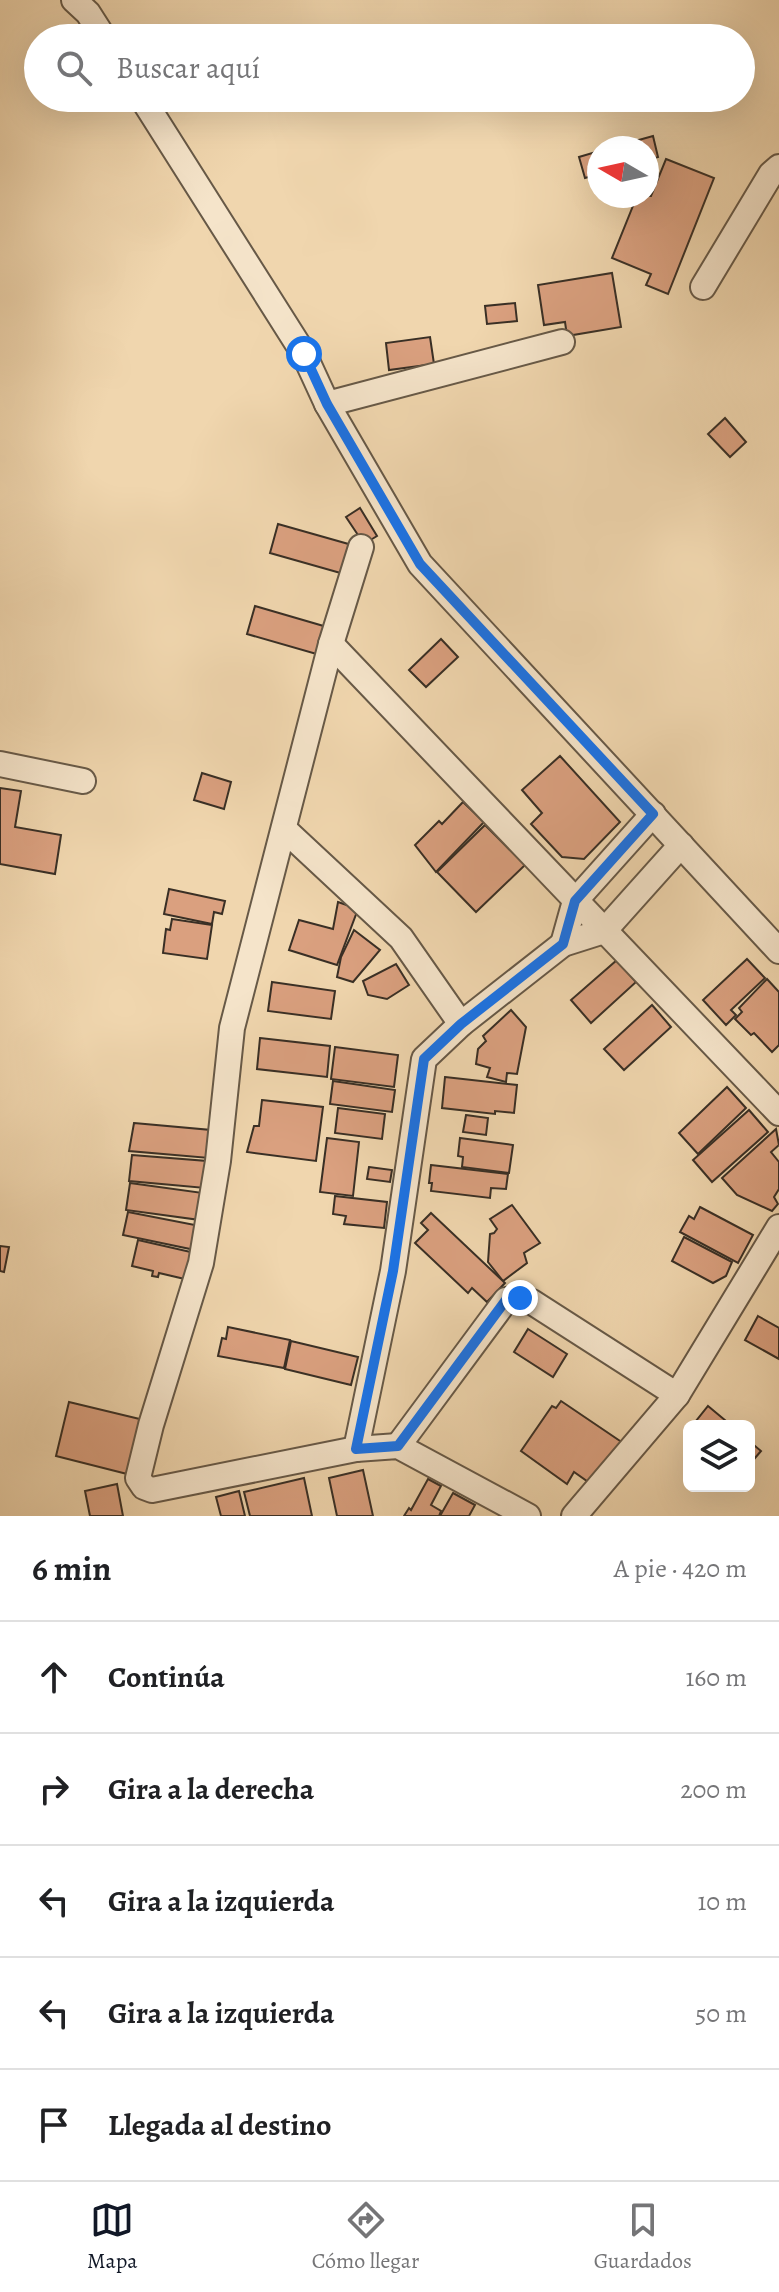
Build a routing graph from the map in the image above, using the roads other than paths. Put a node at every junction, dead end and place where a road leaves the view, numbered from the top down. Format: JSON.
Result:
{"nodes":[{"id":1,"x":74,"y":0,"type":"edge"},
{"id":2,"x":95,"y":24,"type":"edge"},
{"id":3,"x":151,"y":112,"type":"edge"},
{"id":4,"x":779,"y":167,"type":"edge"},
{"id":5,"x":703,"y":287,"type":"dead end"},
{"id":6,"x":562,"y":342,"type":"dead end"},
{"id":7,"x":327,"y":404,"type":"junction"},
{"id":8,"x":361,"y":547,"type":"dead end"},
{"id":9,"x":331,"y":644,"type":"junction"},
{"id":10,"x":0,"y":764,"type":"edge"},
{"id":11,"x":83,"y":781,"type":"dead end"},
{"id":12,"x":653,"y":814,"type":"junction"},
{"id":13,"x":284,"y":829,"type":"junction"},
{"id":14,"x":681,"y":845,"type":"junction"},
{"id":15,"x":575,"y":901,"type":"junction"},
{"id":16,"x":604,"y":931,"type":"junction"},
{"id":17,"x":563,"y":944,"type":"junction"},
{"id":18,"x":779,"y":951,"type":"edge"},
{"id":19,"x":461,"y":1024,"type":"junction"},
{"id":20,"x":779,"y":1113,"type":"edge"},
{"id":21,"x":779,"y":1227,"type":"edge"},
{"id":22,"x":677,"y":1395,"type":"junction"},
{"id":23,"x":398,"y":1446,"type":"junction"},
{"id":24,"x":356,"y":1449,"type":"junction"},
{"id":25,"x":528,"y":1516,"type":"edge"},
{"id":26,"x":574,"y":1516,"type":"edge"}],
"edges":[{"from":1,"to":2,"type":"street"},
{"from":3,"to":7,"type":"street"},
{"from":4,"to":5,"type":"street"},
{"from":6,"to":7,"type":"street"},
{"from":7,"to":12,"type":"street"},
{"from":8,"to":9,"type":"street"},
{"from":9,"to":13,"type":"street"},
{"from":9,"to":15,"type":"street"},
{"from":10,"to":11,"type":"street"},
{"from":12,"to":14,"type":"street"},
{"from":12,"to":15,"type":"street"},
{"from":13,"to":19,"type":"street"},
{"from":13,"to":24,"type":"street"},
{"from":14,"to":16,"type":"street"},
{"from":14,"to":18,"type":"street"},
{"from":15,"to":16,"type":"street"},
{"from":15,"to":17,"type":"street"},
{"from":16,"to":17,"type":"street"},
{"from":16,"to":20,"type":"street"},
{"from":17,"to":19,"type":"street"},
{"from":19,"to":24,"type":"street"},
{"from":21,"to":22,"type":"street"},
{"from":22,"to":23,"type":"street"},
{"from":22,"to":26,"type":"street"},
{"from":23,"to":24,"type":"street"},
{"from":23,"to":25,"type":"street"}]}
